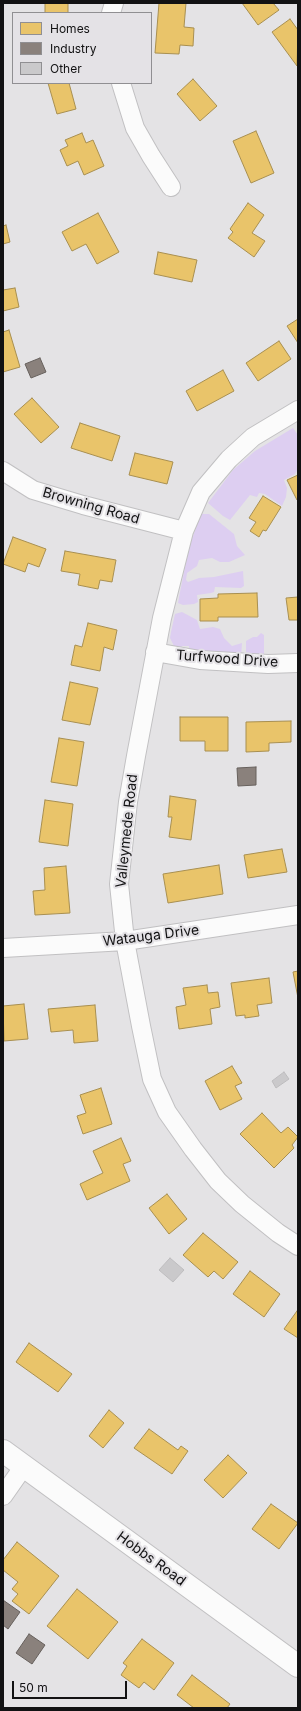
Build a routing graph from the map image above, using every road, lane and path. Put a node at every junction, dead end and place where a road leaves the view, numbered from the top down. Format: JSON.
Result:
{"nodes":[{"id":1,"x":121,"y":84,"type":"edge"},
{"id":2,"x":171,"y":187,"type":"dead end"},
{"id":3,"x":298,"y":410,"type":"edge"},
{"id":4,"x":3,"y":471,"type":"edge"},
{"id":5,"x":184,"y":531,"type":"junction"},
{"id":6,"x":156,"y":652,"type":"junction"},
{"id":7,"x":298,"y":663,"type":"edge"},
{"id":8,"x":298,"y":915,"type":"edge"},
{"id":9,"x":125,"y":941,"type":"junction"},
{"id":10,"x":3,"y":948,"type":"edge"},
{"id":11,"x":298,"y":1246,"type":"edge"},
{"id":12,"x":3,"y":1451,"type":"edge"},
{"id":13,"x":24,"y":1466,"type":"junction"},
{"id":14,"x":3,"y":1496,"type":"edge"},
{"id":15,"x":298,"y":1666,"type":"edge"}],
"edges":[{"from":1,"to":2,"type":"street"},
{"from":3,"to":5,"type":"street","name":"Valleymede Road"},
{"from":4,"to":5,"type":"street","name":"Browning Road"},
{"from":5,"to":6,"type":"street","name":"Valleymede Road"},
{"from":6,"to":7,"type":"street","name":"Turfwood Drive"},
{"from":6,"to":9,"type":"street","name":"Valleymede Road"},
{"from":8,"to":9,"type":"street","name":"Watauga Drive"},
{"from":9,"to":10,"type":"street","name":"Watauga Drive"},
{"from":9,"to":11,"type":"street","name":"Valleymede Road"},
{"from":12,"to":13,"type":"street","name":"Hobbs Road"},
{"from":13,"to":14,"type":"street"},
{"from":13,"to":15,"type":"street","name":"Hobbs Road"}]}
